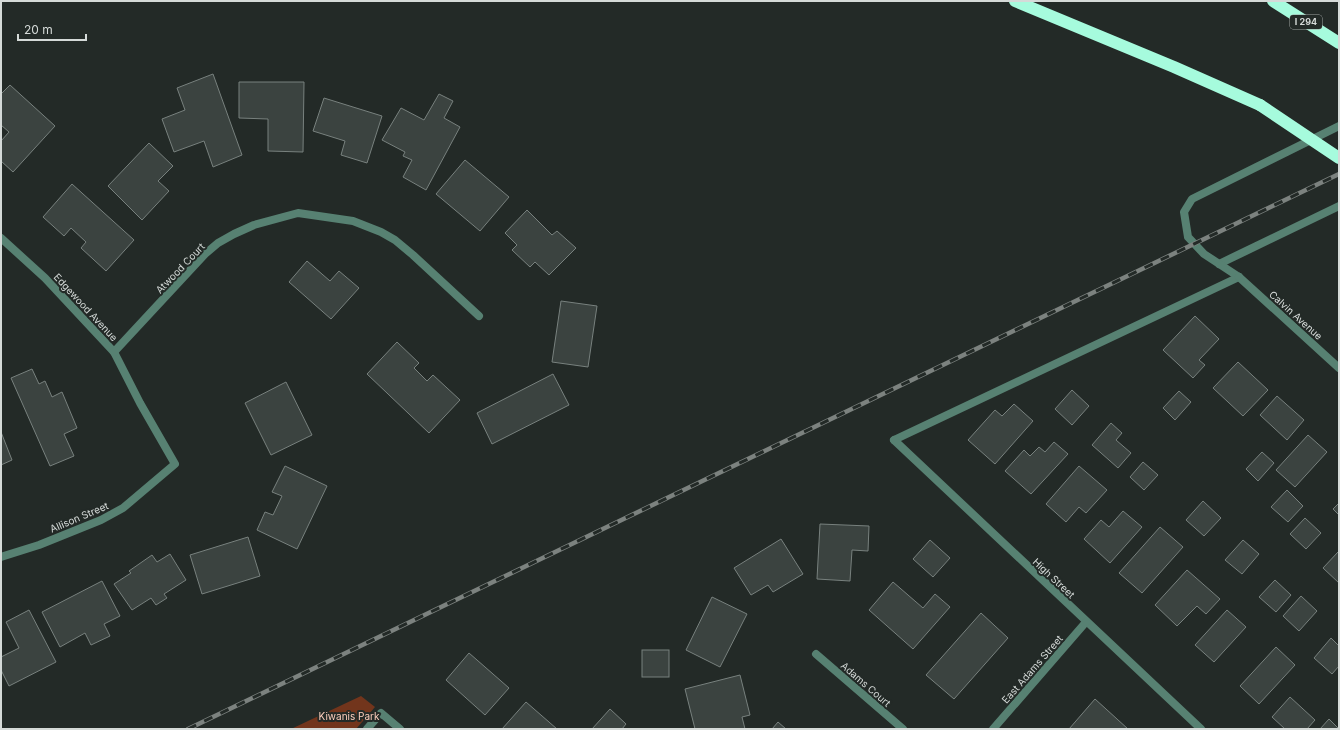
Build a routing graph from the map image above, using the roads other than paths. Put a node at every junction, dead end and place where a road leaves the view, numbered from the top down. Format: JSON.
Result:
{"nodes":[{"id":1,"x":1015,"y":1,"type":"edge"},
{"id":2,"x":1273,"y":1,"type":"edge"},
{"id":3,"x":1339,"y":43,"type":"edge"},
{"id":4,"x":1339,"y":126,"type":"edge"},
{"id":5,"x":1339,"y":158,"type":"edge"},
{"id":6,"x":1339,"y":206,"type":"edge"},
{"id":7,"x":1,"y":238,"type":"edge"},
{"id":8,"x":1220,"y":264,"type":"junction"},
{"id":9,"x":1239,"y":277,"type":"junction"},
{"id":10,"x":479,"y":316,"type":"dead end"},
{"id":11,"x":114,"y":352,"type":"junction"},
{"id":12,"x":1339,"y":368,"type":"edge"},
{"id":13,"x":175,"y":464,"type":"joint"},
{"id":14,"x":1,"y":557,"type":"edge"},
{"id":15,"x":1086,"y":622,"type":"junction"},
{"id":16,"x":816,"y":654,"type":"dead end"},
{"id":17,"x":367,"y":729,"type":"edge"},
{"id":18,"x":400,"y":729,"type":"edge"},
{"id":19,"x":903,"y":729,"type":"edge"},
{"id":20,"x":993,"y":729,"type":"edge"},
{"id":21,"x":1201,"y":729,"type":"edge"}],
"edges":[{"from":1,"to":5,"type":"highway","bridge":true},
{"from":2,"to":3,"type":"highway","number":"I 294"},
{"from":4,"to":8,"type":"street","name":"Calvin Avenue"},
{"from":6,"to":8,"type":"street"},
{"from":7,"to":11,"type":"street","name":"Edgewood Avenue"},
{"from":8,"to":9,"type":"street","name":"Calvin Avenue"},
{"from":9,"to":12,"type":"street","name":"Calvin Avenue"},
{"from":9,"to":15,"type":"street","name":"High Street"},
{"from":10,"to":11,"type":"street","name":"Atwood Court"},
{"from":11,"to":13,"type":"street","name":"Edgewood Avenue"},
{"from":13,"to":14,"type":"street","name":"Allison Street"},
{"from":15,"to":20,"type":"street","name":"East Adams Street"},
{"from":15,"to":21,"type":"street","name":"High Street"},
{"from":16,"to":19,"type":"street","name":"Adams Court"},
{"from":17,"to":18,"type":"street"}]}
